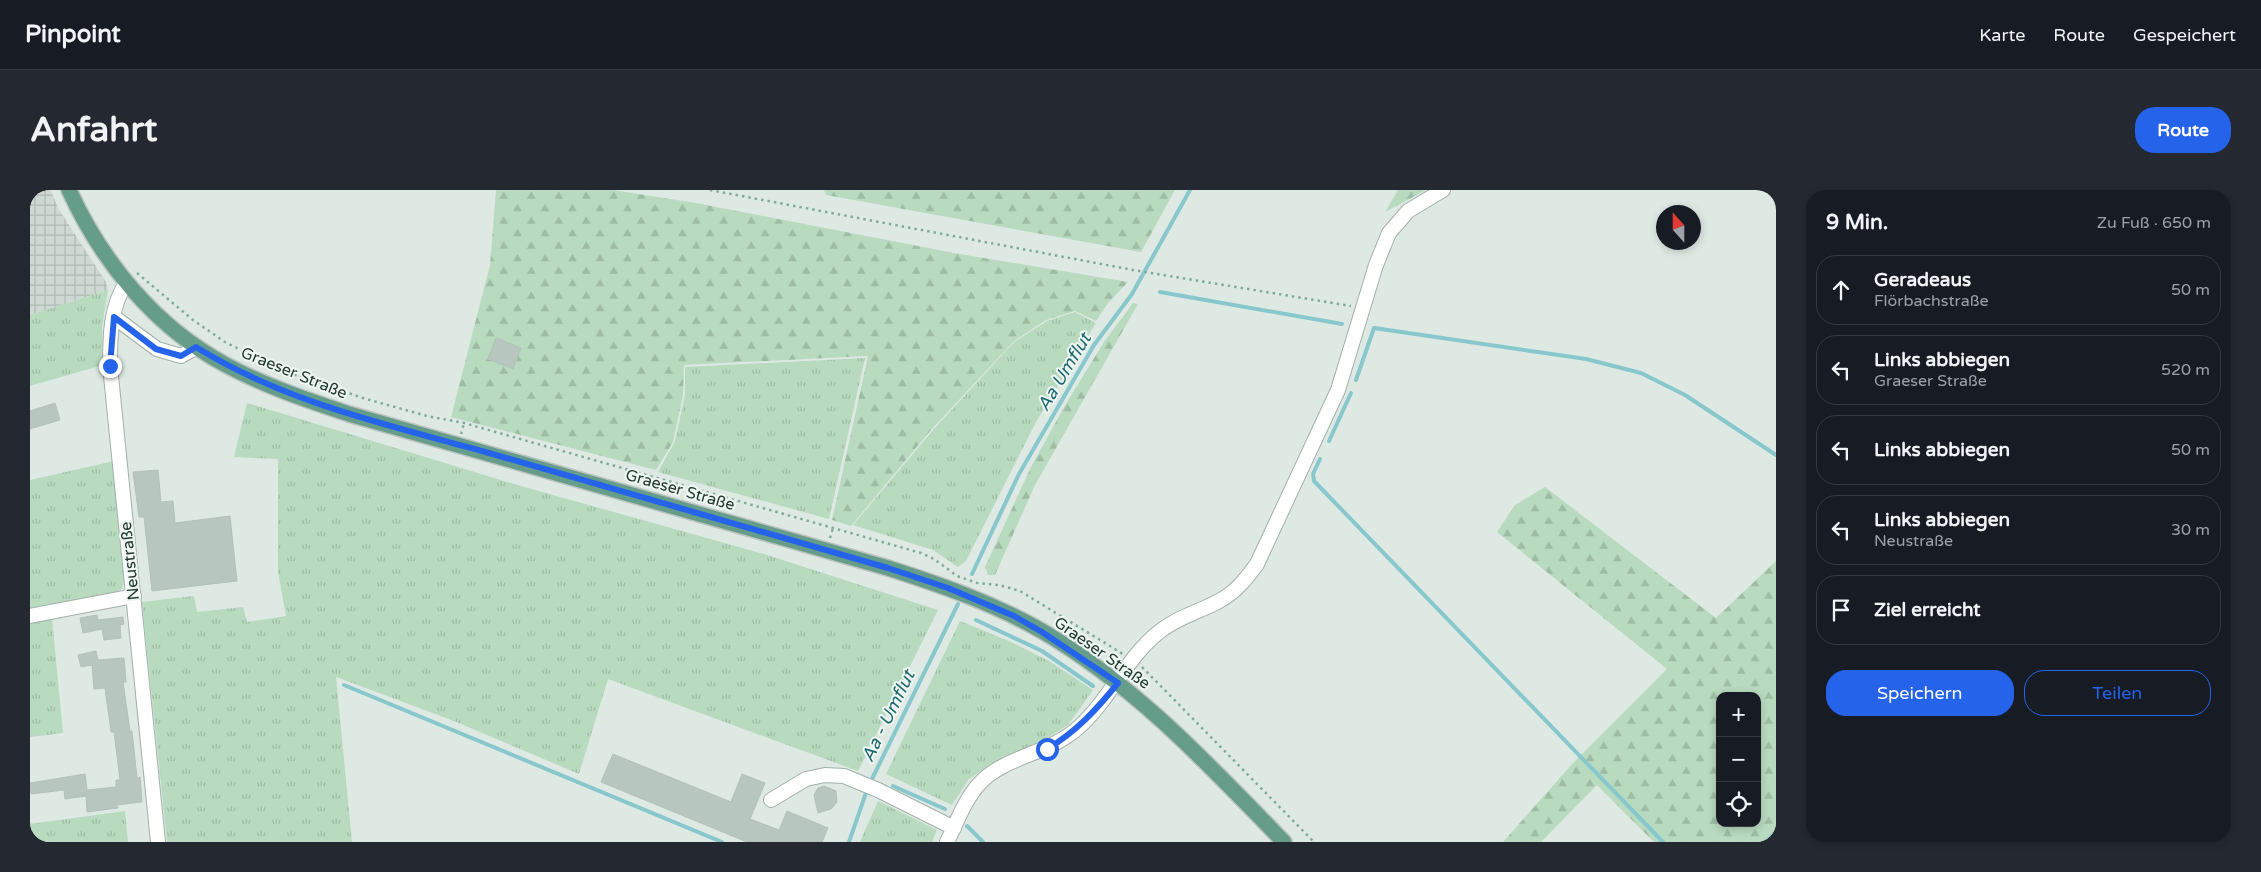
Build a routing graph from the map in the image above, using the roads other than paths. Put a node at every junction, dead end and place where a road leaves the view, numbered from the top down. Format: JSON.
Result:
{"nodes":[{"id":1,"x":69,"y":190,"type":"edge"},
{"id":2,"x":1443,"y":190,"type":"edge"},
{"id":3,"x":127,"y":282,"type":"junction"},
{"id":4,"x":114,"y":317,"type":"junction"},
{"id":5,"x":196,"y":347,"type":"junction"},
{"id":6,"x":134,"y":596,"type":"junction"},
{"id":7,"x":30,"y":616,"type":"edge"},
{"id":8,"x":1118,"y":683,"type":"junction"},
{"id":9,"x":772,"y":800,"type":"dead end"},
{"id":10,"x":954,"y":828,"type":"junction"},
{"id":11,"x":158,"y":842,"type":"edge"},
{"id":12,"x":947,"y":842,"type":"edge"},
{"id":13,"x":1284,"y":842,"type":"edge"}],
"edges":[{"from":1,"to":3,"type":"main road","name":"Graeser Straße"},
{"from":2,"to":8,"type":"street"},
{"from":3,"to":4,"type":"street","name":"Neustraße"},
{"from":3,"to":5,"type":"main road","name":"Graeser Straße"},
{"from":4,"to":5,"type":"street"},
{"from":4,"to":6,"type":"street","name":"Neustraße"},
{"from":5,"to":8,"type":"main road","name":"Graeser Straße"},
{"from":6,"to":7,"type":"street"},
{"from":6,"to":11,"type":"street","name":"Neustraße"},
{"from":8,"to":10,"type":"street"},
{"from":8,"to":13,"type":"main road","name":"Graeser Straße"},
{"from":9,"to":10,"type":"street"},
{"from":10,"to":12,"type":"street"}]}
